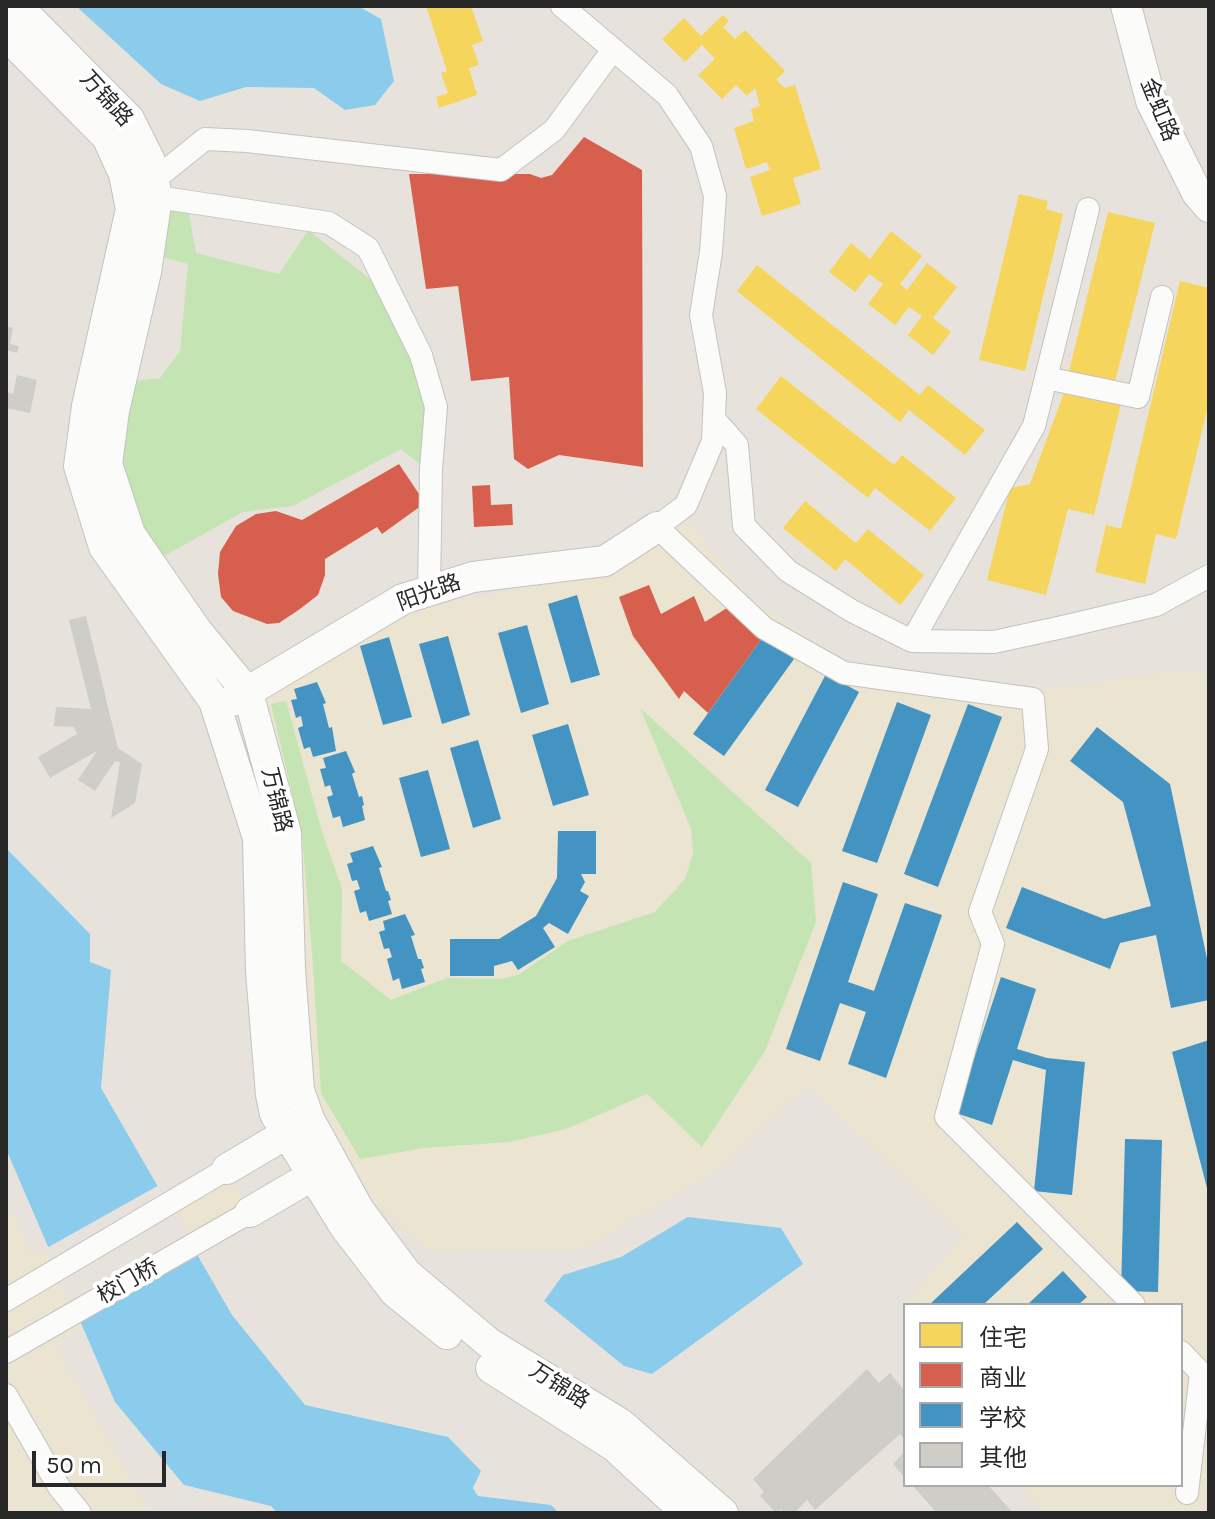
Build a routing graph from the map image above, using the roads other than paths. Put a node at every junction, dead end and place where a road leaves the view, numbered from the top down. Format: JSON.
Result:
{"nodes":[{"id":1,"x":8,"y":6,"type":"edge"},
{"id":2,"x":562,"y":6,"type":"edge"},
{"id":3,"x":1126,"y":6,"type":"edge"},
{"id":4,"x":41,"y":19,"type":"edge"},
{"id":5,"x":6,"y":35,"type":"edge"},
{"id":6,"x":612,"y":51,"type":"junction"},
{"id":7,"x":146,"y":189,"type":"junction"},
{"id":8,"x":1209,"y":207,"type":"edge"},
{"id":9,"x":1088,"y":209,"type":"dead end"},
{"id":10,"x":1162,"y":297,"type":"dead end"},
{"id":11,"x":1046,"y":378,"type":"junction"},
{"id":12,"x":714,"y":419,"type":"junction"},
{"id":13,"x":657,"y":527,"type":"junction"},
{"id":14,"x":1209,"y":576,"type":"edge"},
{"id":15,"x":429,"y":591,"type":"junction"},
{"id":16,"x":912,"y":641,"type":"junction"},
{"id":17,"x":248,"y":693,"type":"junction"},
{"id":18,"x":216,"y":709,"type":"junction"},
{"id":19,"x":298,"y":1127,"type":"junction"},
{"id":20,"x":227,"y":1169,"type":"joint"},
{"id":21,"x":322,"y":1169,"type":"junction"},
{"id":22,"x":250,"y":1212,"type":"joint"},
{"id":23,"x":6,"y":1300,"type":"edge"},
{"id":24,"x":1132,"y":1303,"type":"edge"},
{"id":25,"x":6,"y":1352,"type":"edge"},
{"id":26,"x":1183,"y":1354,"type":"edge"},
{"id":27,"x":6,"y":1395,"type":"edge"},
{"id":28,"x":1187,"y":1493,"type":"dead end"},
{"id":29,"x":80,"y":1513,"type":"edge"},
{"id":30,"x":687,"y":1513,"type":"edge"},
{"id":31,"x":723,"y":1513,"type":"edge"}],
"edges":[{"from":1,"to":4,"type":"street","name":"万锦路"},
{"from":2,"to":6,"type":"street"},
{"from":3,"to":8,"type":"street","name":"金虹路"},
{"from":4,"to":7,"type":"street","name":"万锦路"},
{"from":5,"to":7,"type":"street","name":"万锦路"},
{"from":6,"to":7,"type":"street"},
{"from":6,"to":12,"type":"street"},
{"from":7,"to":15,"type":"street"},
{"from":7,"to":17,"type":"street","name":"万锦路"},
{"from":7,"to":18,"type":"street","name":"万锦路"},
{"from":9,"to":11,"type":"street"},
{"from":10,"to":11,"type":"street"},
{"from":11,"to":16,"type":"street"},
{"from":12,"to":13,"type":"street"},
{"from":12,"to":16,"type":"street"},
{"from":13,"to":15,"type":"street","name":"阳光路"},
{"from":13,"to":24,"type":"street"},
{"from":14,"to":16,"type":"street"},
{"from":15,"to":17,"type":"street","name":"阳光路"},
{"from":17,"to":18,"type":"street","name":"阳光路"},
{"from":17,"to":19,"type":"street","name":"万锦路"},
{"from":18,"to":19,"type":"street","name":"万锦路"},
{"from":19,"to":20,"type":"street"},
{"from":19,"to":21,"type":"street","name":"万锦路"},
{"from":20,"to":23,"type":"street"},
{"from":21,"to":22,"type":"street"},
{"from":21,"to":30,"type":"street","name":"万锦路"},
{"from":21,"to":31,"type":"street","name":"万锦路"},
{"from":22,"to":25,"type":"street","name":"校门桥"},
{"from":26,"to":28,"type":"street"},
{"from":27,"to":29,"type":"street"}]}
